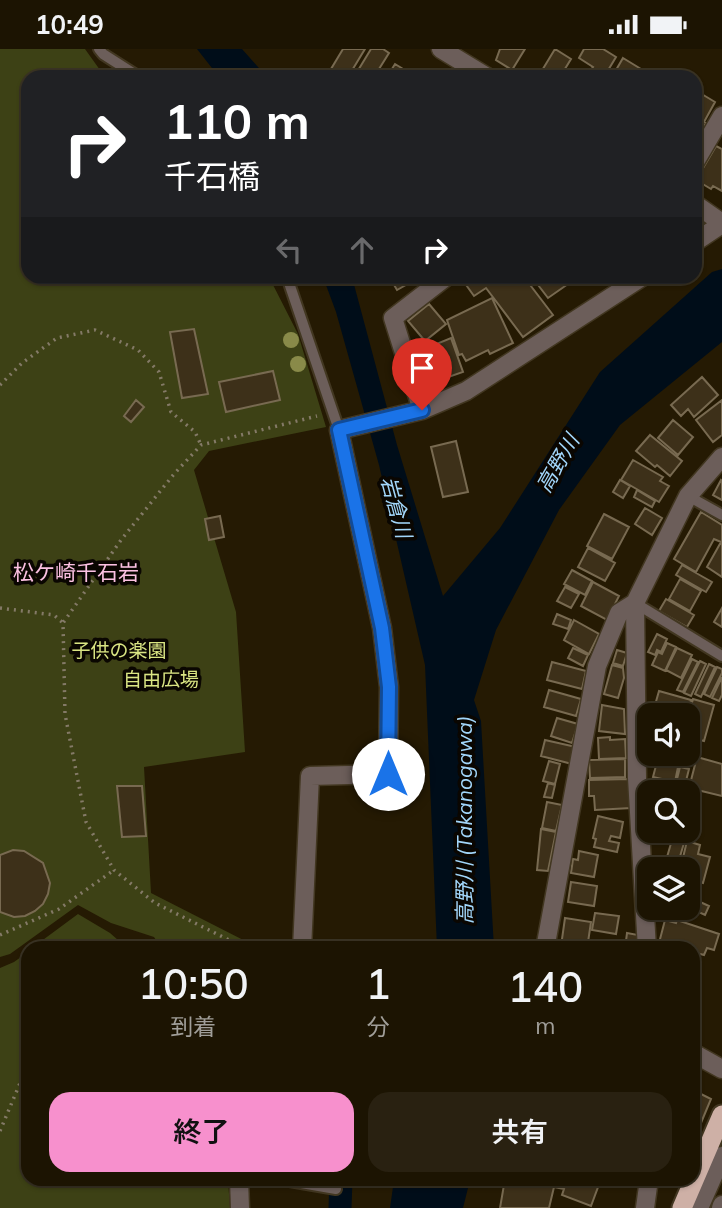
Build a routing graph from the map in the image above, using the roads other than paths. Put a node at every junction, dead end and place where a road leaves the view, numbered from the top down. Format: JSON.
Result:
{"nodes":[{"id":1,"x":99,"y":49,"type":"edge"},
{"id":2,"x":441,"y":49,"type":"edge"},
{"id":3,"x":128,"y":70,"type":"edge"},
{"id":4,"x":476,"y":70,"type":"edge"},
{"id":5,"x":722,"y":116,"type":"edge"},
{"id":6,"x":702,"y":150,"type":"edge"},
{"id":7,"x":702,"y":209,"type":"edge"},
{"id":8,"x":722,"y":223,"type":"edge"},
{"id":9,"x":702,"y":236,"type":"edge"},
{"id":10,"x":289,"y":284,"type":"edge"},
{"id":11,"x":435,"y":284,"type":"edge"},
{"id":12,"x":631,"y":284,"type":"edge"},
{"id":13,"x":422,"y":410,"type":"junction"},
{"id":14,"x":339,"y":430,"type":"junction"},
{"id":15,"x":722,"y":457,"type":"edge"},
{"id":16,"x":688,"y":496,"type":"junction"},
{"id":17,"x":722,"y":515,"type":"edge"},
{"id":18,"x":635,"y":603,"type":"junction"},
{"id":19,"x":722,"y":656,"type":"edge"},
{"id":20,"x":303,"y":941,"type":"edge"},
{"id":21,"x":546,"y":941,"type":"edge"},
{"id":22,"x":647,"y":941,"type":"edge"},
{"id":23,"x":700,"y":1057,"type":"edge"},
{"id":24,"x":722,"y":1069,"type":"edge"},
{"id":25,"x":722,"y":1115,"type":"edge"},
{"id":26,"x":722,"y":1156,"type":"edge"},
{"id":27,"x":700,"y":1166,"type":"edge"},
{"id":28,"x":239,"y":1186,"type":"edge"},
{"id":29,"x":319,"y":1186,"type":"edge"},
{"id":30,"x":648,"y":1186,"type":"edge"},
{"id":31,"x":691,"y":1186,"type":"edge"},
{"id":32,"x":336,"y":1189,"type":"dead end"},
{"id":33,"x":240,"y":1208,"type":"edge"},
{"id":34,"x":645,"y":1208,"type":"edge"},
{"id":35,"x":682,"y":1208,"type":"edge"},
{"id":36,"x":699,"y":1208,"type":"edge"}],
"edges":[{"from":1,"to":3,"type":"lane"},
{"from":2,"to":4,"type":"street"},
{"from":5,"to":6,"type":"street"},
{"from":7,"to":8,"type":"street"},
{"from":8,"to":9,"type":"street"},
{"from":10,"to":14,"type":"lane"},
{"from":11,"to":13,"type":"street"},
{"from":12,"to":13,"type":"street"},
{"from":13,"to":14,"type":"street"},
{"from":14,"to":20,"type":"street"},
{"from":15,"to":16,"type":"street"},
{"from":16,"to":17,"type":"lane"},
{"from":16,"to":18,"type":"street"},
{"from":18,"to":19,"type":"lane"},
{"from":18,"to":21,"type":"street"},
{"from":18,"to":22,"type":"street"},
{"from":23,"to":24,"type":"street"},
{"from":25,"to":27,"type":"highway"},
{"from":26,"to":36,"type":"street"},
{"from":28,"to":33,"type":"street"},
{"from":29,"to":32,"type":"lane"},
{"from":30,"to":34,"type":"street"},
{"from":31,"to":35,"type":"highway"}]}
